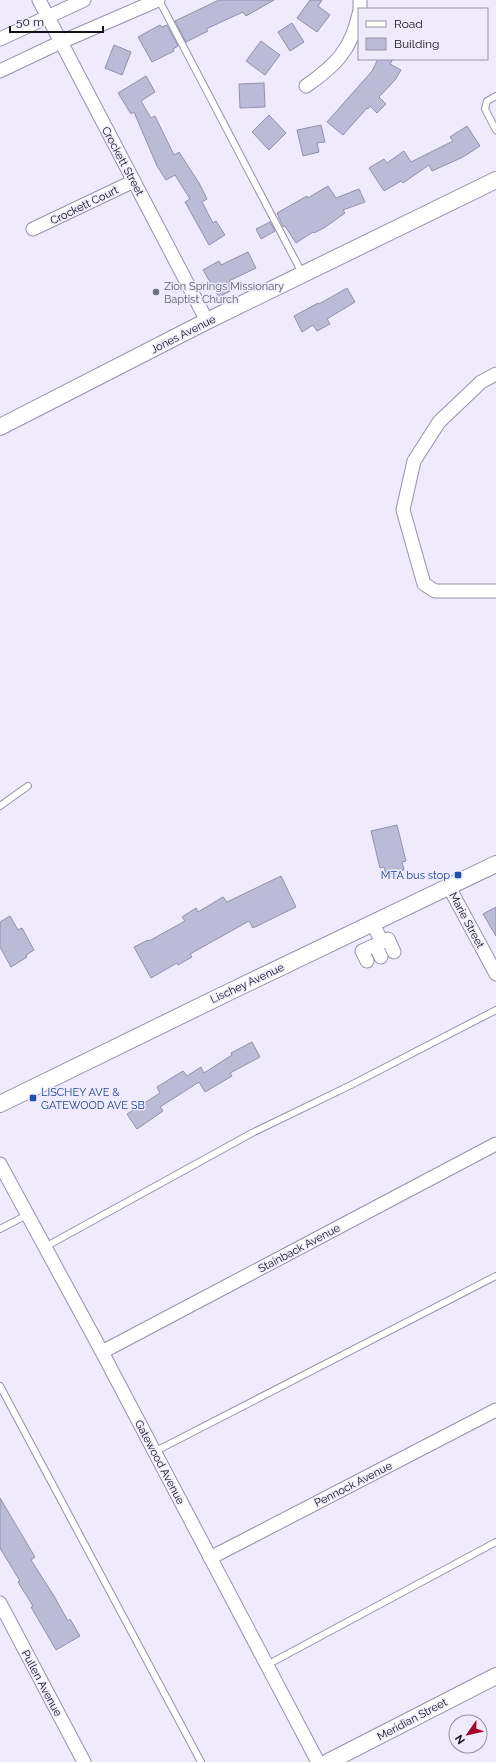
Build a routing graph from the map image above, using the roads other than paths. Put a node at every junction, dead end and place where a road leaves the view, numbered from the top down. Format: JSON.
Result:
{"nodes":[{"id":1,"x":39,"y":0,"type":"edge"},
{"id":2,"x":84,"y":0,"type":"edge"},
{"id":3,"x":159,"y":0,"type":"edge"},
{"id":4,"x":48,"y":16,"type":"junction"},
{"id":5,"x":358,"y":18,"type":"edge"},
{"id":6,"x":0,"y":38,"type":"edge"},
{"id":7,"x":60,"y":42,"type":"junction"},
{"id":8,"x":0,"y":71,"type":"edge"},
{"id":9,"x":306,"y":86,"type":"dead end"},
{"id":10,"x":496,"y":96,"type":"edge"},
{"id":11,"x":496,"y":130,"type":"edge"},
{"id":12,"x":496,"y":180,"type":"edge"},
{"id":13,"x":134,"y":181,"type":"junction"},
{"id":14,"x":33,"y":229,"type":"dead end"},
{"id":15,"x":303,"y":275,"type":"junction"},
{"id":16,"x":207,"y":322,"type":"junction"},
{"id":17,"x":496,"y":374,"type":"edge"},
{"id":18,"x":0,"y":427,"type":"edge"},
{"id":19,"x":496,"y":591,"type":"edge"},
{"id":20,"x":28,"y":786,"type":"dead end"},
{"id":21,"x":0,"y":806,"type":"edge"},
{"id":22,"x":496,"y":864,"type":"edge"},
{"id":23,"x":450,"y":887,"type":"junction"},
{"id":24,"x":373,"y":924,"type":"junction"},
{"id":25,"x":378,"y":944,"type":"junction"},
{"id":26,"x":394,"y":952,"type":"dead end"},
{"id":27,"x":381,"y":957,"type":"dead end"},
{"id":28,"x":367,"y":962,"type":"dead end"},
{"id":29,"x":496,"y":974,"type":"edge"},
{"id":30,"x":496,"y":1010,"type":"edge"},
{"id":31,"x":0,"y":1104,"type":"edge"},
{"id":32,"x":496,"y":1144,"type":"edge"},
{"id":33,"x":0,"y":1164,"type":"edge"},
{"id":34,"x":27,"y":1215,"type":"junction"},
{"id":35,"x":0,"y":1229,"type":"edge"},
{"id":36,"x":45,"y":1246,"type":"junction"},
{"id":37,"x":496,"y":1276,"type":"edge"},
{"id":38,"x":102,"y":1352,"type":"junction"},
{"id":39,"x":0,"y":1386,"type":"edge"},
{"id":40,"x":496,"y":1410,"type":"edge"},
{"id":41,"x":154,"y":1452,"type":"junction"},
{"id":42,"x":496,"y":1542,"type":"edge"},
{"id":43,"x":210,"y":1558,"type":"junction"},
{"id":44,"x":0,"y":1603,"type":"edge"},
{"id":45,"x":267,"y":1665,"type":"junction"},
{"id":46,"x":496,"y":1676,"type":"edge"},
{"id":47,"x":84,"y":1762,"type":"edge"},
{"id":48,"x":201,"y":1762,"type":"edge"},
{"id":49,"x":318,"y":1762,"type":"edge"},
{"id":50,"x":328,"y":1762,"type":"edge"}],
"edges":[{"from":1,"to":4,"type":"street","name":"Crockett Street"},
{"from":2,"to":4,"type":"street"},
{"from":3,"to":7,"type":"street"},
{"from":3,"to":15,"type":"lane"},
{"from":4,"to":6,"type":"street"},
{"from":4,"to":7,"type":"street","name":"Crockett Street"},
{"from":5,"to":9,"type":"street"},
{"from":7,"to":8,"type":"street"},
{"from":7,"to":13,"type":"street","name":"Crockett Street"},
{"from":10,"to":11,"type":"lane"},
{"from":12,"to":15,"type":"street","name":"Jones Avenue"},
{"from":13,"to":14,"type":"street","name":"Crockett Court"},
{"from":13,"to":16,"type":"street","name":"Crockett Street"},
{"from":15,"to":16,"type":"street","name":"Jones Avenue"},
{"from":16,"to":18,"type":"street","name":"Jones Avenue"},
{"from":17,"to":19,"type":"street"},
{"from":20,"to":21,"type":"lane"},
{"from":22,"to":23,"type":"street","name":"Lischey Avenue"},
{"from":23,"to":24,"type":"street","name":"Lischey Avenue"},
{"from":23,"to":29,"type":"street","name":"Marie Street"},
{"from":24,"to":25,"type":"street"},
{"from":24,"to":31,"type":"street","name":"Lischey Avenue"},
{"from":25,"to":26,"type":"street"},
{"from":25,"to":27,"type":"street"},
{"from":25,"to":28,"type":"street"},
{"from":30,"to":36,"type":"lane"},
{"from":32,"to":38,"type":"street","name":"Stainback Avenue"},
{"from":33,"to":34,"type":"street","name":"Gatewood Avenue"},
{"from":34,"to":35,"type":"lane"},
{"from":34,"to":36,"type":"street","name":"Gatewood Avenue"},
{"from":36,"to":38,"type":"street","name":"Gatewood Avenue"},
{"from":37,"to":41,"type":"lane"},
{"from":38,"to":41,"type":"street","name":"Gatewood Avenue"},
{"from":39,"to":48,"type":"lane"},
{"from":40,"to":43,"type":"street","name":"Pennock Avenue"},
{"from":41,"to":43,"type":"street","name":"Gatewood Avenue"},
{"from":42,"to":45,"type":"lane"},
{"from":43,"to":45,"type":"street","name":"Gatewood Avenue"},
{"from":44,"to":47,"type":"street","name":"Pullen Avenue"},
{"from":45,"to":49,"type":"street","name":"Gatewood Avenue"},
{"from":46,"to":50,"type":"street","name":"Meridian Street"}]}
